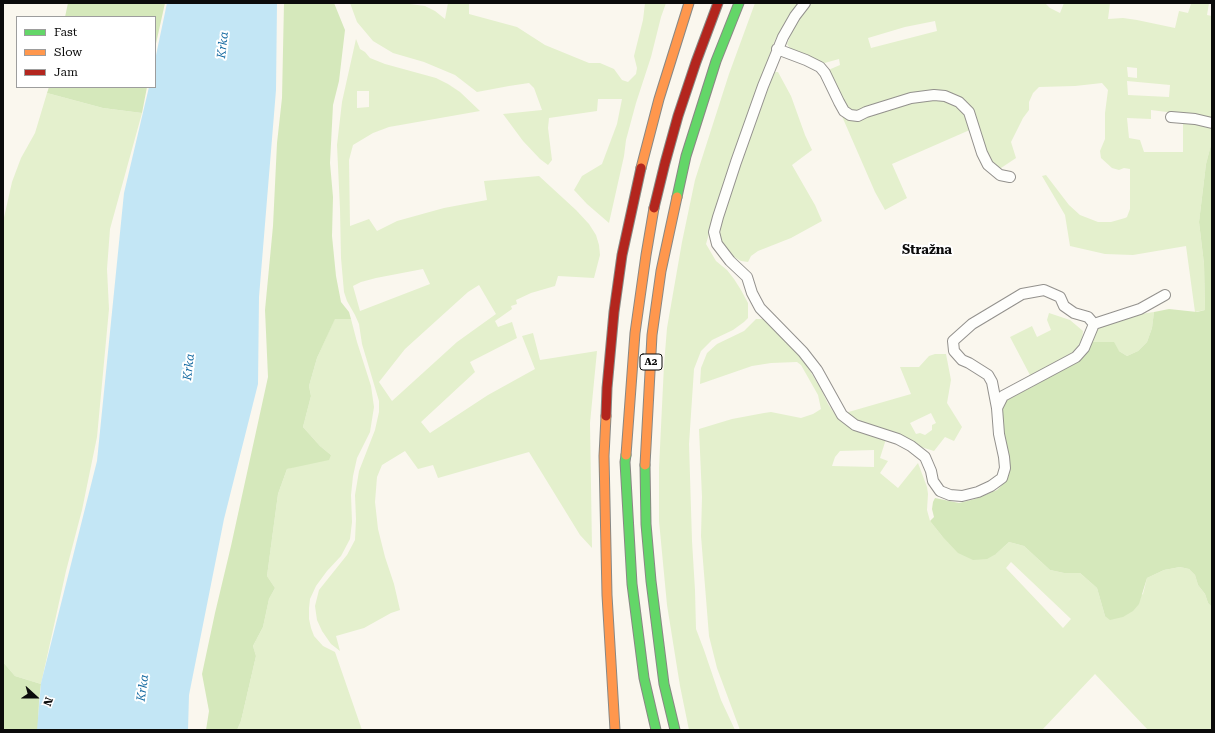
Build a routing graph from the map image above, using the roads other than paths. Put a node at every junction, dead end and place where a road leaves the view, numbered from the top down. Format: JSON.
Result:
{"nodes":[{"id":1,"x":689,"y":3,"type":"edge"},
{"id":2,"x":718,"y":3,"type":"edge"},
{"id":3,"x":739,"y":3,"type":"edge"},
{"id":4,"x":805,"y":3,"type":"edge"},
{"id":5,"x":777,"y":50,"type":"junction"},
{"id":6,"x":1171,"y":117,"type":"dead end"},
{"id":7,"x":1212,"y":123,"type":"edge"},
{"id":8,"x":1010,"y":177,"type":"dead end"},
{"id":9,"x":1165,"y":295,"type":"dead end"},
{"id":10,"x":1094,"y":324,"type":"junction"},
{"id":11,"x":997,"y":408,"type":"junction"},
{"id":12,"x":615,"y":730,"type":"edge"},
{"id":13,"x":656,"y":730,"type":"edge"},
{"id":14,"x":675,"y":730,"type":"edge"}],
"edges":[{"from":1,"to":12,"type":"main road"},
{"from":2,"to":13,"type":"main road","number":"A2"},
{"from":3,"to":14,"type":"main road","number":"A2"},
{"from":4,"to":5,"type":"street"},
{"from":5,"to":8,"type":"street"},
{"from":5,"to":11,"type":"street"},
{"from":6,"to":7,"type":"street"},
{"from":9,"to":10,"type":"street"},
{"from":10,"to":11,"type":"street"},
{"from":10,"to":11,"type":"street"}]}
